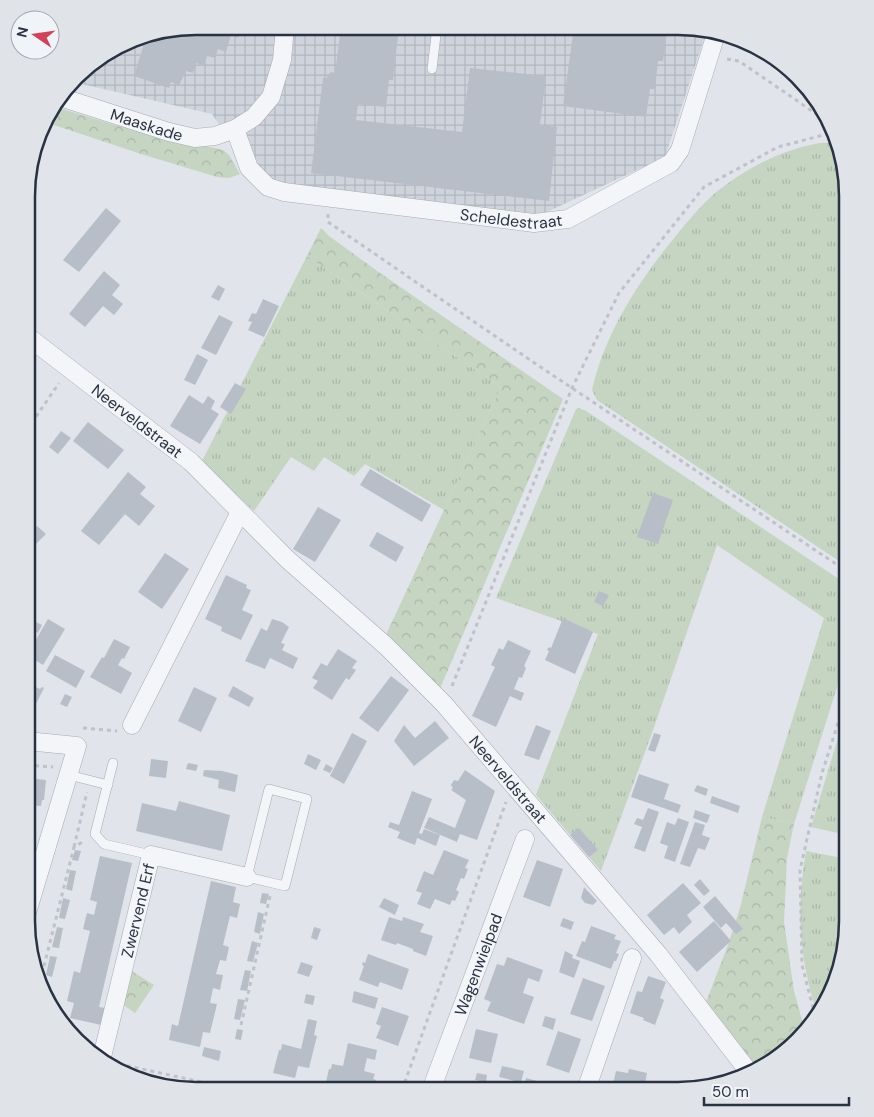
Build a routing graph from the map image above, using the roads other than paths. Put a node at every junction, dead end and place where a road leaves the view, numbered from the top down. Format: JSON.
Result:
{"nodes":[{"id":1,"x":284,"y":35,"type":"edge"},
{"id":2,"x":436,"y":35,"type":"edge"},
{"id":3,"x":715,"y":39,"type":"edge"},
{"id":4,"x":432,"y":69,"type":"dead end"},
{"id":5,"x":67,"y":99,"type":"edge"},
{"id":6,"x":235,"y":129,"type":"junction"},
{"id":7,"x":35,"y":342,"type":"edge"},
{"id":8,"x":240,"y":512,"type":"junction"},
{"id":9,"x":132,"y":725,"type":"dead end"},
{"id":10,"x":35,"y":742,"type":"edge"},
{"id":11,"x":113,"y":763,"type":"dead end"},
{"id":12,"x":70,"y":772,"type":"junction"},
{"id":13,"x":108,"y":785,"type":"junction"},
{"id":14,"x":525,"y":839,"type":"dead end"},
{"id":15,"x":150,"y":855,"type":"junction"},
{"id":16,"x":247,"y":877,"type":"junction"},
{"id":17,"x":35,"y":887,"type":"edge"},
{"id":18,"x":632,"y":958,"type":"dead end"},
{"id":19,"x":103,"y":1052,"type":"edge"},
{"id":20,"x":745,"y":1067,"type":"edge"},
{"id":21,"x":434,"y":1082,"type":"edge"},
{"id":22,"x":589,"y":1082,"type":"edge"}],
"edges":[{"from":1,"to":6,"type":"street","name":"Maaskade"},
{"from":2,"to":4,"type":"lane"},
{"from":3,"to":6,"type":"street","name":"Scheldestraat"},
{"from":5,"to":6,"type":"street","name":"Maaskade"},
{"from":7,"to":8,"type":"street","name":"Neerveldstraat"},
{"from":8,"to":9,"type":"street"},
{"from":8,"to":20,"type":"street","name":"Neerveldstraat"},
{"from":10,"to":12,"type":"street"},
{"from":11,"to":13,"type":"lane"},
{"from":12,"to":13,"type":"lane"},
{"from":12,"to":17,"type":"street"},
{"from":13,"to":15,"type":"lane"},
{"from":14,"to":21,"type":"street","name":"Wagenwielpad"},
{"from":15,"to":16,"type":"street","name":"Zwervend Erf"},
{"from":15,"to":19,"type":"street","name":"Zwervend Erf"},
{"from":16,"to":16,"type":"lane"},
{"from":18,"to":22,"type":"street"}]}
